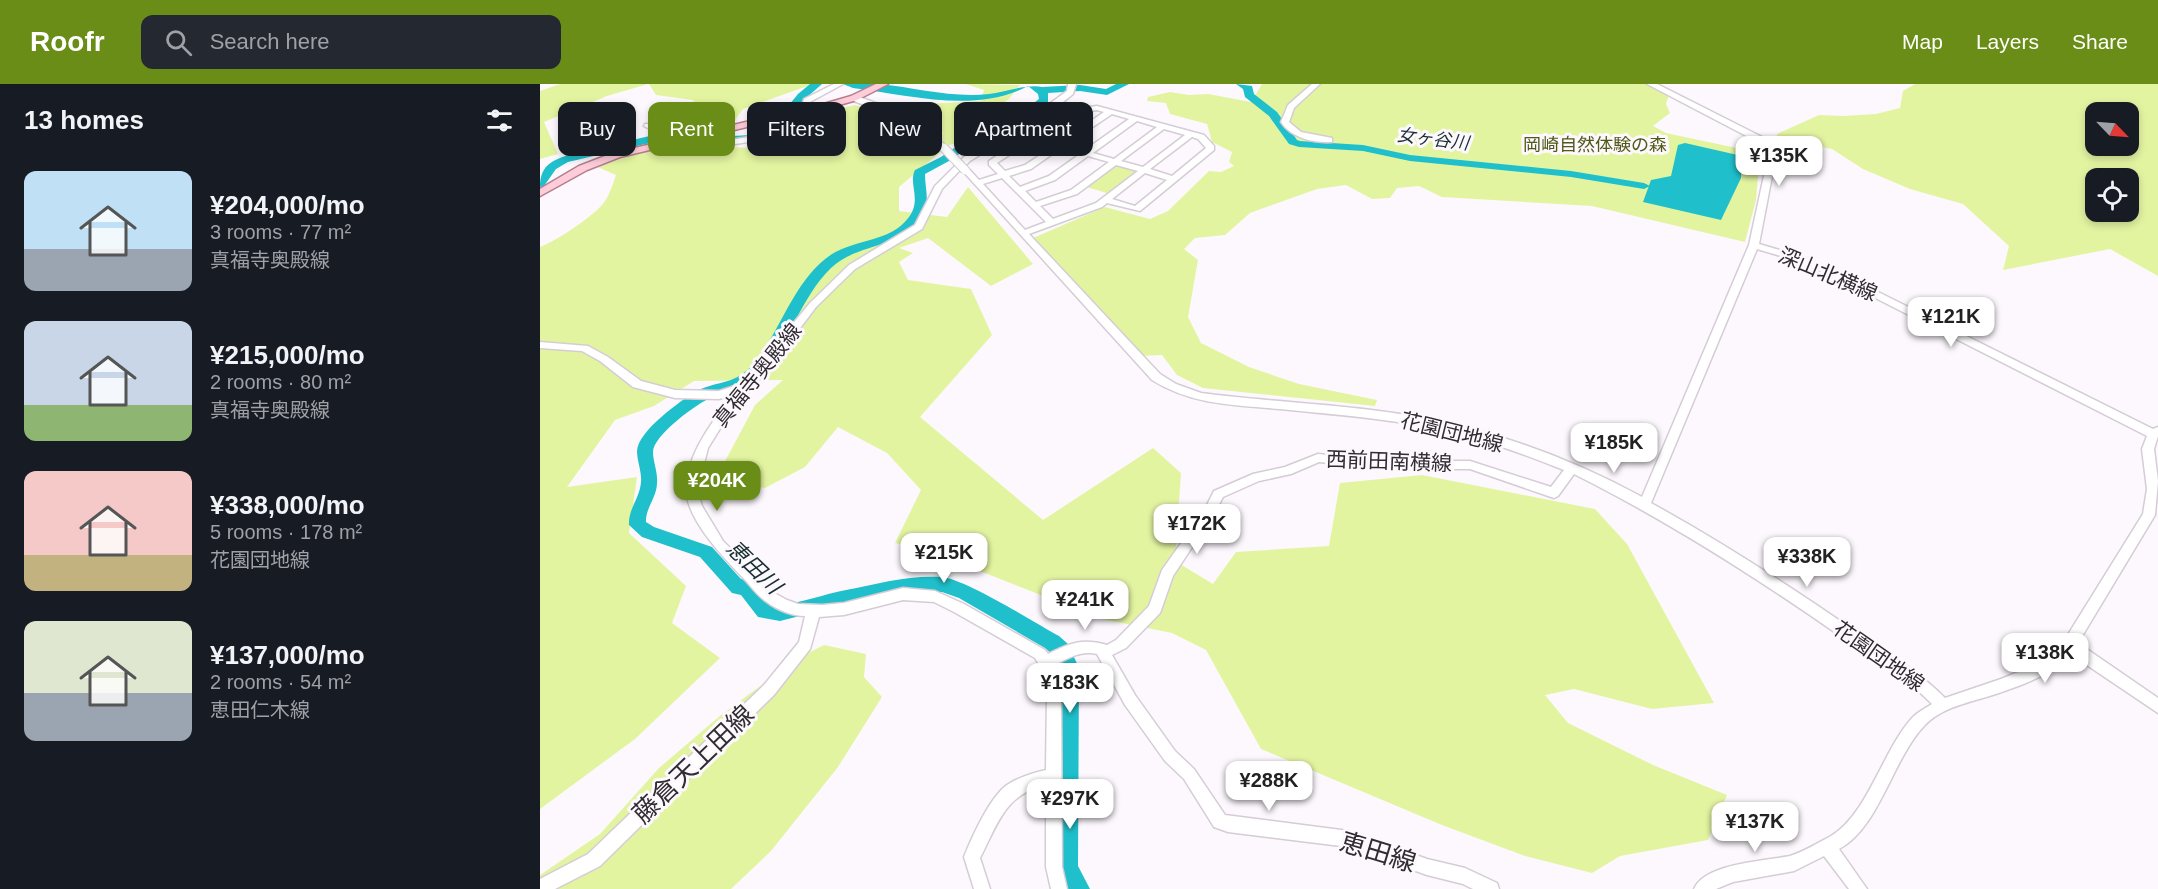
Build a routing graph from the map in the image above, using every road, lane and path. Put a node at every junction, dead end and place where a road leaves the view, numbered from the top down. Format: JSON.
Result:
{"nodes":[{"id":1,"x":838,"y":84,"type":"edge"},
{"id":2,"x":883,"y":84,"type":"edge"},
{"id":3,"x":1072,"y":84,"type":"edge"},
{"id":4,"x":1316,"y":84,"type":"edge"},
{"id":5,"x":1651,"y":84,"type":"edge"},
{"id":6,"x":854,"y":98,"type":"junction"},
{"id":7,"x":806,"y":102,"type":"edge"},
{"id":8,"x":839,"y":102,"type":"edge"},
{"id":9,"x":1093,"y":109,"type":"edge"},
{"id":10,"x":1110,"y":112,"type":"junction"},
{"id":11,"x":1135,"y":119,"type":"junction"},
{"id":12,"x":1093,"y":124,"type":"edge"},
{"id":13,"x":1163,"y":126,"type":"junction"},
{"id":14,"x":1191,"y":134,"type":"junction"},
{"id":15,"x":1329,"y":140,"type":"dead end"},
{"id":16,"x":648,"y":148,"type":"edge"},
{"id":17,"x":1093,"y":149,"type":"edge"},
{"id":18,"x":1093,"y":155,"type":"edge"},
{"id":19,"x":1002,"y":156,"type":"edge"},
{"id":20,"x":1045,"y":156,"type":"edge"},
{"id":21,"x":1083,"y":156,"type":"edge"},
{"id":22,"x":1114,"y":162,"type":"junction"},
{"id":23,"x":1144,"y":170,"type":"junction"},
{"id":24,"x":1003,"y":174,"type":"junction"},
{"id":25,"x":1174,"y":179,"type":"junction"},
{"id":26,"x":977,"y":183,"type":"junction"},
{"id":27,"x":1019,"y":190,"type":"junction"},
{"id":28,"x":540,"y":193,"type":"edge"},
{"id":29,"x":1105,"y":200,"type":"junction"},
{"id":30,"x":1035,"y":205,"type":"junction"},
{"id":31,"x":1051,"y":222,"type":"junction"},
{"id":32,"x":1024,"y":233,"type":"junction"},
{"id":33,"x":1754,"y":245,"type":"junction"},
{"id":34,"x":540,"y":345,"type":"edge"},
{"id":35,"x":750,"y":385,"type":"junction"},
{"id":36,"x":2156,"y":432,"type":"edge"},
{"id":37,"x":1571,"y":468,"type":"junction"},
{"id":38,"x":1644,"y":506,"type":"junction"},
{"id":39,"x":813,"y":612,"type":"junction"},
{"id":40,"x":2068,"y":645,"type":"junction"},
{"id":41,"x":1102,"y":650,"type":"junction"},
{"id":42,"x":1048,"y":660,"type":"junction"},
{"id":43,"x":1942,"y":705,"type":"junction"},
{"id":44,"x":2158,"y":706,"type":"edge"},
{"id":45,"x":1054,"y":776,"type":"junction"},
{"id":46,"x":1827,"y":848,"type":"junction"},
{"id":47,"x":540,"y":888,"type":"edge"},
{"id":48,"x":982,"y":889,"type":"edge"},
{"id":49,"x":1059,"y":889,"type":"edge"},
{"id":50,"x":1491,"y":889,"type":"edge"},
{"id":51,"x":1702,"y":889,"type":"edge"},
{"id":52,"x":1859,"y":889,"type":"edge"}],
"edges":[{"from":1,"to":7,"type":"street"},
{"from":2,"to":6,"type":"main road"},
{"from":3,"to":35,"type":"street","name":"真福寺奥殿線"},
{"from":4,"to":15,"type":"street"},
{"from":5,"to":33,"type":"street"},
{"from":6,"to":8,"type":"main road"},
{"from":6,"to":26,"type":"street","name":"花園団地線","bridge":true},
{"from":9,"to":10,"type":"street"},
{"from":10,"to":11,"type":"street"},
{"from":10,"to":12,"type":"street"},
{"from":11,"to":13,"type":"street"},
{"from":11,"to":17,"type":"street"},
{"from":13,"to":14,"type":"street"},
{"from":13,"to":22,"type":"street"},
{"from":14,"to":23,"type":"street"},
{"from":14,"to":25,"type":"street"},
{"from":16,"to":28,"type":"main road"},
{"from":18,"to":22,"type":"street"},
{"from":19,"to":24,"type":"street"},
{"from":20,"to":24,"type":"street"},
{"from":21,"to":27,"type":"street"},
{"from":22,"to":23,"type":"street"},
{"from":22,"to":30,"type":"street"},
{"from":23,"to":25,"type":"street"},
{"from":23,"to":29,"type":"street"},
{"from":24,"to":26,"type":"street"},
{"from":24,"to":27,"type":"street"},
{"from":25,"to":29,"type":"street"},
{"from":26,"to":32,"type":"street","name":"花園団地線"},
{"from":27,"to":30,"type":"street"},
{"from":29,"to":31,"type":"street"},
{"from":30,"to":31,"type":"street"},
{"from":31,"to":32,"type":"street"},
{"from":32,"to":37,"type":"street","name":"花園団地線"},
{"from":33,"to":36,"type":"street","name":"深山北横線"},
{"from":33,"to":38,"type":"street","name":"深山北横線"},
{"from":34,"to":35,"type":"street"},
{"from":35,"to":39,"type":"street","name":"真福寺奥殿線"},
{"from":36,"to":40,"type":"street"},
{"from":37,"to":38,"type":"street","name":"花園団地線"},
{"from":37,"to":41,"type":"street","name":"西前田南横線"},
{"from":38,"to":43,"type":"street","name":"花園団地線"},
{"from":39,"to":42,"type":"street","name":"真福寺奥殿線"},
{"from":39,"to":47,"type":"street","name":"藤倉天上田線"},
{"from":40,"to":43,"type":"street"},
{"from":40,"to":44,"type":"street"},
{"from":41,"to":42,"type":"street"},
{"from":41,"to":50,"type":"street","name":"恵田線"},
{"from":42,"to":45,"type":"street"},
{"from":43,"to":46,"type":"street"},
{"from":45,"to":48,"type":"street"},
{"from":45,"to":49,"type":"street"},
{"from":46,"to":51,"type":"street"},
{"from":46,"to":52,"type":"street"}]}
